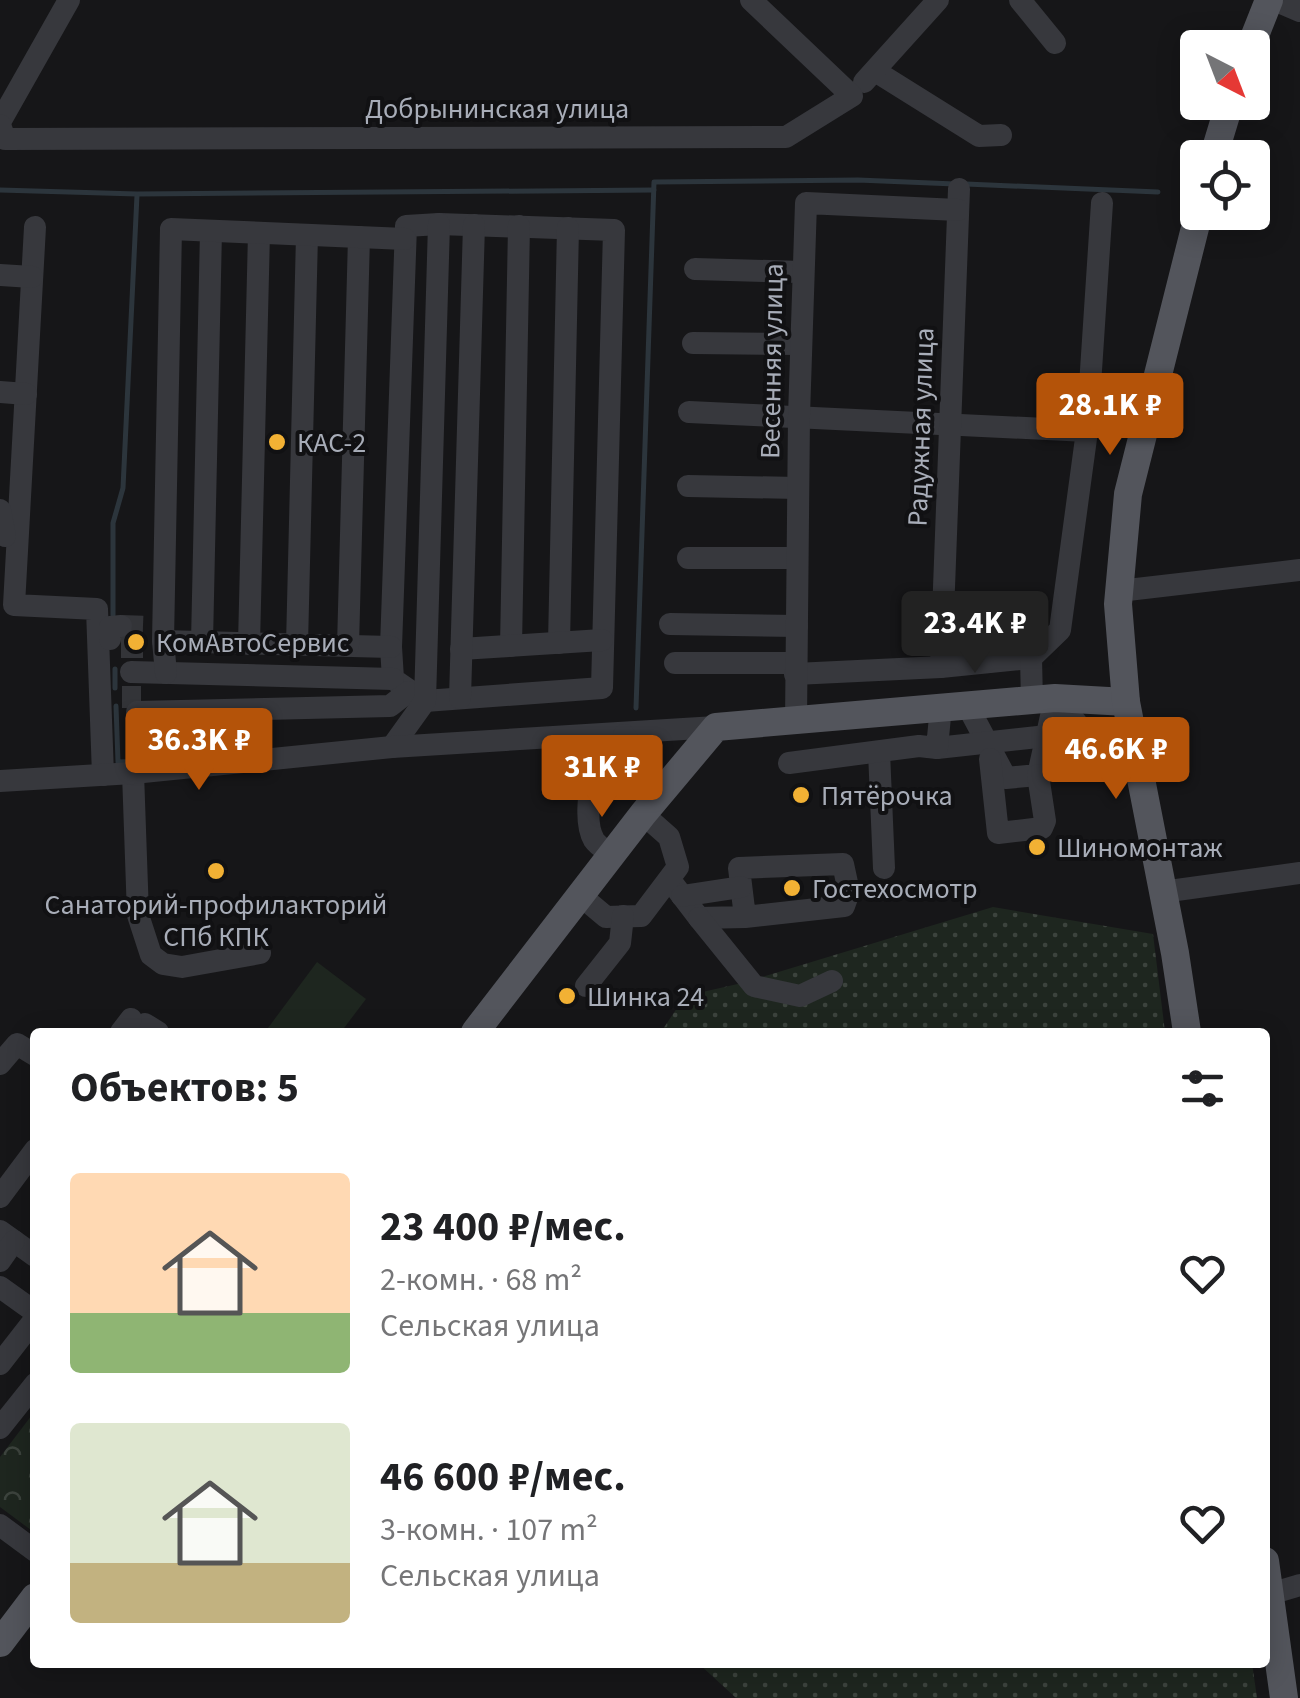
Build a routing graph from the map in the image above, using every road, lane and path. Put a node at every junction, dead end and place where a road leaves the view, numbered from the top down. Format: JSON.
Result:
{"nodes":[{"id":1,"x":69,"y":0,"type":"edge"},
{"id":2,"x":750,"y":0,"type":"edge"},
{"id":3,"x":938,"y":0,"type":"edge"},
{"id":4,"x":1020,"y":0,"type":"edge"},
{"id":5,"x":1272,"y":0,"type":"edge"},
{"id":6,"x":1300,"y":11,"type":"edge"},
{"id":7,"x":1258,"y":30,"type":"edge"},
{"id":8,"x":1056,"y":43,"type":"dead end"},
{"id":9,"x":875,"y":71,"type":"junction"},
{"id":10,"x":852,"y":96,"type":"junction"},
{"id":11,"x":0,"y":124,"type":"edge"},
{"id":12,"x":1002,"y":136,"type":"dead end"},
{"id":13,"x":959,"y":200,"type":"joint"},
{"id":14,"x":1102,"y":203,"type":"dead end"},
{"id":15,"x":439,"y":224,"type":"junction"},
{"id":16,"x":474,"y":225,"type":"junction"},
{"id":17,"x":519,"y":226,"type":"junction"},
{"id":18,"x":568,"y":228,"type":"junction"},
{"id":19,"x":40,"y":229,"type":"dead end"},
{"id":20,"x":1194,"y":230,"type":"edge"},
{"id":21,"x":212,"y":231,"type":"junction"},
{"id":22,"x":259,"y":233,"type":"junction"},
{"id":23,"x":306,"y":235,"type":"junction"},
{"id":24,"x":359,"y":238,"type":"junction"},
{"id":25,"x":406,"y":240,"type":"junction"},
{"id":26,"x":695,"y":270,"type":"dead end"},
{"id":27,"x":802,"y":272,"type":"junction"},
{"id":28,"x":40,"y":274,"type":"junction"},
{"id":29,"x":4,"y":275,"type":"edge"},
{"id":30,"x":693,"y":343,"type":"dead end"},
{"id":31,"x":801,"y":344,"type":"junction"},
{"id":32,"x":34,"y":382,"type":"junction"},
{"id":33,"x":0,"y":392,"type":"edge"},
{"id":34,"x":0,"y":405,"type":"edge"},
{"id":35,"x":689,"y":412,"type":"dead end"},
{"id":36,"x":799,"y":416,"type":"junction"},
{"id":37,"x":951,"y":424,"type":"junction"},
{"id":38,"x":1087,"y":431,"type":"junction"},
{"id":39,"x":688,"y":486,"type":"dead end"},
{"id":40,"x":798,"y":488,"type":"junction"},
{"id":41,"x":0,"y":510,"type":"edge"},
{"id":42,"x":15,"y":540,"type":"edge"},
{"id":43,"x":688,"y":558,"type":"dead end"},
{"id":44,"x":796,"y":558,"type":"junction"},
{"id":45,"x":1300,"y":570,"type":"edge"},
{"id":46,"x":1119,"y":591,"type":"junction"},
{"id":47,"x":670,"y":624,"type":"dead end"},
{"id":48,"x":796,"y":626,"type":"junction"},
{"id":49,"x":602,"y":640,"type":"junction"},
{"id":50,"x":163,"y":642,"type":"junction"},
{"id":51,"x":202,"y":642,"type":"junction"},
{"id":52,"x":558,"y":643,"type":"junction"},
{"id":53,"x":250,"y":644,"type":"junction"},
{"id":54,"x":296,"y":645,"type":"junction"},
{"id":55,"x":348,"y":646,"type":"junction"},
{"id":56,"x":510,"y":646,"type":"junction"},
{"id":57,"x":391,"y":647,"type":"junction"},
{"id":58,"x":461,"y":649,"type":"junction"},
{"id":59,"x":1031,"y":658,"type":"junction"},
{"id":60,"x":674,"y":663,"type":"dead end"},
{"id":61,"x":941,"y":667,"type":"junction"},
{"id":62,"x":795,"y":668,"type":"junction"},
{"id":63,"x":130,"y":672,"type":"tunnel mouth"},
{"id":64,"x":166,"y":673,"type":"junction"},
{"id":65,"x":409,"y":691,"type":"junction"},
{"id":66,"x":460,"y":698,"type":"junction"},
{"id":67,"x":119,"y":702,"type":"junction"},
{"id":68,"x":1126,"y":702,"type":"junction"},
{"id":69,"x":1047,"y":703,"type":"junction"},
{"id":70,"x":954,"y":706,"type":"junction"},
{"id":71,"x":796,"y":721,"type":"junction"},
{"id":72,"x":716,"y":727,"type":"junction"},
{"id":73,"x":624,"y":734,"type":"junction"},
{"id":74,"x":598,"y":736,"type":"junction"},
{"id":75,"x":1047,"y":736,"type":"junction"},
{"id":76,"x":988,"y":744,"type":"junction"},
{"id":77,"x":1094,"y":746,"type":"dead end"},
{"id":78,"x":392,"y":747,"type":"junction"},
{"id":79,"x":937,"y":748,"type":"junction"},
{"id":80,"x":879,"y":752,"type":"junction"},
{"id":81,"x":788,"y":763,"type":"dead end"},
{"id":82,"x":133,"y":773,"type":"junction"},
{"id":83,"x":102,"y":775,"type":"junction"},
{"id":84,"x":1038,"y":775,"type":"junction"},
{"id":85,"x":0,"y":781,"type":"edge"},
{"id":86,"x":643,"y":814,"type":"junction"},
{"id":87,"x":612,"y":855,"type":"junction"},
{"id":88,"x":884,"y":868,"type":"dead end"},
{"id":89,"x":1300,"y":873,"type":"edge"},
{"id":90,"x":742,"y":886,"type":"junction"},
{"id":91,"x":676,"y":888,"type":"junction"},
{"id":92,"x":1162,"y":892,"type":"junction"},
{"id":93,"x":582,"y":896,"type":"junction"},
{"id":94,"x":623,"y":916,"type":"junction"},
{"id":95,"x":745,"y":916,"type":"junction"},
{"id":96,"x":699,"y":918,"type":"junction"},
{"id":97,"x":260,"y":953,"type":"dead end"},
{"id":98,"x":832,"y":980,"type":"dead end"},
{"id":99,"x":586,"y":986,"type":"dead end"},
{"id":100,"x":478,"y":1028,"type":"edge"},
{"id":101,"x":1186,"y":1028,"type":"edge"},
{"id":102,"x":30,"y":1052,"type":"edge"},
{"id":103,"x":0,"y":1064,"type":"edge"},
{"id":104,"x":30,"y":1157,"type":"edge"},
{"id":105,"x":0,"y":1196,"type":"edge"},
{"id":106,"x":7,"y":1236,"type":"edge"},
{"id":107,"x":30,"y":1252,"type":"edge"},
{"id":108,"x":0,"y":1262,"type":"edge"},
{"id":109,"x":0,"y":1286,"type":"edge"},
{"id":110,"x":30,"y":1312,"type":"edge"},
{"id":111,"x":30,"y":1323,"type":"edge"},
{"id":112,"x":0,"y":1364,"type":"edge"},
{"id":113,"x":30,"y":1390,"type":"edge"},
{"id":114,"x":0,"y":1428,"type":"edge"},
{"id":115,"x":0,"y":1526,"type":"edge"},
{"id":116,"x":30,"y":1548,"type":"edge"},
{"id":117,"x":1300,"y":1585,"type":"edge"},
{"id":118,"x":1270,"y":1594,"type":"joint"},
{"id":119,"x":30,"y":1604,"type":"edge"},
{"id":120,"x":0,"y":1643,"type":"edge"},
{"id":121,"x":1284,"y":1698,"type":"edge"}],
"edges":[{"from":1,"to":11,"type":"street","name":"Добрынинская улица"},
{"from":2,"to":10,"type":"street"},
{"from":3,"to":9,"type":"street"},
{"from":4,"to":8,"type":"street"},
{"from":5,"to":6,"type":"street"},
{"from":5,"to":7,"type":"main road"},
{"from":9,"to":10,"type":"street"},
{"from":9,"to":12,"type":"street"},
{"from":10,"to":11,"type":"street","name":"Добрынинская улица"},
{"from":13,"to":27,"type":"street","name":"Весенняя улица"},
{"from":13,"to":37,"type":"street","name":"Радужная улица"},
{"from":14,"to":38,"type":"street"},
{"from":15,"to":16,"type":"street"},
{"from":15,"to":25,"type":"street"},
{"from":15,"to":65,"type":"street"},
{"from":16,"to":17,"type":"street"},
{"from":16,"to":58,"type":"street"},
{"from":17,"to":18,"type":"street"},
{"from":17,"to":56,"type":"street"},
{"from":18,"to":49,"type":"street"},
{"from":18,"to":52,"type":"street"},
{"from":19,"to":28,"type":"street"},
{"from":20,"to":46,"type":"main road"},
{"from":21,"to":22,"type":"street"},
{"from":21,"to":50,"type":"street"},
{"from":21,"to":51,"type":"street"},
{"from":22,"to":23,"type":"street"},
{"from":22,"to":53,"type":"street"},
{"from":23,"to":24,"type":"street"},
{"from":23,"to":54,"type":"street"},
{"from":24,"to":25,"type":"street"},
{"from":24,"to":55,"type":"street"},
{"from":25,"to":57,"type":"street"},
{"from":26,"to":27,"type":"street"},
{"from":27,"to":31,"type":"street","name":"Весенняя улица"},
{"from":28,"to":29,"type":"street"},
{"from":28,"to":32,"type":"street"},
{"from":30,"to":31,"type":"street"},
{"from":31,"to":36,"type":"street","name":"Весенняя улица"},
{"from":32,"to":33,"type":"street"},
{"from":32,"to":42,"type":"street"},
{"from":33,"to":34,"type":"street"},
{"from":35,"to":36,"type":"street"},
{"from":36,"to":37,"type":"street"},
{"from":36,"to":40,"type":"street","name":"Весенняя улица"},
{"from":37,"to":38,"type":"street"},
{"from":37,"to":61,"type":"street","name":"Радужная улица"},
{"from":38,"to":59,"type":"street"},
{"from":39,"to":40,"type":"street"},
{"from":40,"to":44,"type":"street","name":"Весенняя улица"},
{"from":41,"to":42,"type":"street"},
{"from":42,"to":67,"type":"street"},
{"from":43,"to":44,"type":"street"},
{"from":44,"to":48,"type":"street","name":"Весенняя улица"},
{"from":45,"to":46,"type":"street"},
{"from":46,"to":68,"type":"main road"},
{"from":47,"to":48,"type":"street"},
{"from":48,"to":62,"type":"street","name":"Весенняя улица"},
{"from":49,"to":52,"type":"street"},
{"from":49,"to":66,"type":"street"},
{"from":50,"to":51,"type":"street"},
{"from":50,"to":64,"type":"street"},
{"from":51,"to":53,"type":"street"},
{"from":52,"to":56,"type":"street"},
{"from":53,"to":54,"type":"street"},
{"from":54,"to":55,"type":"street"},
{"from":55,"to":57,"type":"street"},
{"from":56,"to":58,"type":"street"},
{"from":57,"to":65,"type":"street"},
{"from":58,"to":66,"type":"street"},
{"from":59,"to":61,"type":"street"},
{"from":59,"to":69,"type":"street"},
{"from":60,"to":62,"type":"street"},
{"from":61,"to":62,"type":"street"},
{"from":62,"to":71,"type":"street","name":"Весенняя улица"},
{"from":63,"to":64,"type":"street"},
{"from":64,"to":65,"type":"street"},
{"from":65,"to":66,"type":"street"},
{"from":65,"to":67,"type":"street"},
{"from":65,"to":78,"type":"street"},
{"from":67,"to":83,"type":"street"},
{"from":68,"to":69,"type":"main road"},
{"from":68,"to":92,"type":"main road"},
{"from":69,"to":70,"type":"main road"},
{"from":69,"to":75,"type":"street"},
{"from":69,"to":77,"type":"street"},
{"from":70,"to":71,"type":"main road"},
{"from":70,"to":76,"type":"street"},
{"from":70,"to":79,"type":"street"},
{"from":71,"to":72,"type":"main road"},
{"from":72,"to":73,"type":"street"},
{"from":72,"to":86,"type":"main road"},
{"from":73,"to":74,"type":"street"},
{"from":73,"to":86,"type":"street"},
{"from":74,"to":78,"type":"street"},
{"from":74,"to":87,"type":"street"},
{"from":75,"to":76,"type":"street"},
{"from":75,"to":84,"type":"street"},
{"from":76,"to":79,"type":"street"},
{"from":76,"to":84,"type":"street"},
{"from":76,"to":84,"type":"street"},
{"from":78,"to":82,"type":"street"},
{"from":79,"to":80,"type":"street"},
{"from":80,"to":81,"type":"street"},
{"from":80,"to":88,"type":"street"},
{"from":82,"to":83,"type":"street"},
{"from":82,"to":97,"type":"street"},
{"from":83,"to":85,"type":"street"},
{"from":86,"to":87,"type":"main road"},
{"from":86,"to":91,"type":"street"},
{"from":87,"to":93,"type":"main road"},
{"from":89,"to":92,"type":"street"},
{"from":90,"to":91,"type":"street"},
{"from":90,"to":95,"type":"street"},
{"from":90,"to":95,"type":"street"},
{"from":91,"to":94,"type":"street"},
{"from":91,"to":96,"type":"street"},
{"from":92,"to":101,"type":"main road"},
{"from":93,"to":94,"type":"street"},
{"from":93,"to":100,"type":"main road"},
{"from":94,"to":99,"type":"street"},
{"from":95,"to":96,"type":"street"},
{"from":96,"to":98,"type":"street"},
{"from":102,"to":103,"type":"street"},
{"from":104,"to":105,"type":"street"},
{"from":106,"to":107,"type":"street"},
{"from":106,"to":108,"type":"street"},
{"from":109,"to":110,"type":"street"},
{"from":111,"to":112,"type":"street"},
{"from":113,"to":114,"type":"street"},
{"from":115,"to":116,"type":"street"},
{"from":117,"to":118,"type":"street"},
{"from":118,"to":121,"type":"main road"},
{"from":119,"to":120,"type":"main road"}]}
